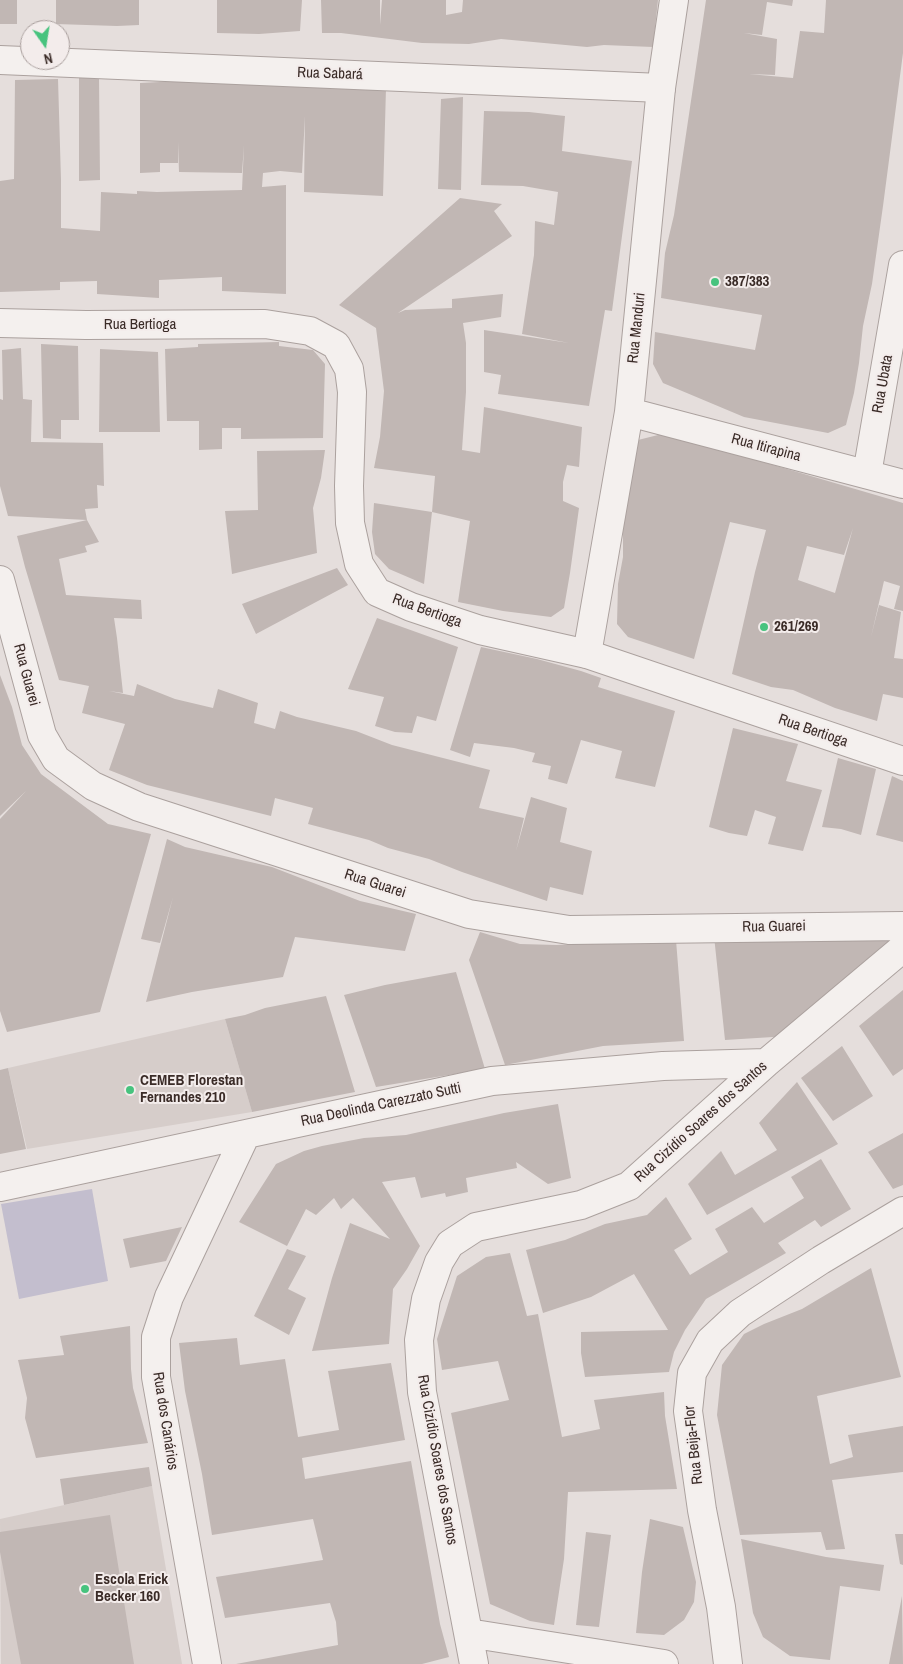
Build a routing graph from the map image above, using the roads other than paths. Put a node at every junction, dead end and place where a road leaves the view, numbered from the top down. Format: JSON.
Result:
{"nodes":[{"id":1,"x":674,"y":0,"type":"edge"},
{"id":2,"x":0,"y":60,"type":"edge"},
{"id":3,"x":661,"y":88,"type":"junction"},
{"id":4,"x":903,"y":265,"type":"edge"},
{"id":5,"x":0,"y":323,"type":"edge"},
{"id":6,"x":629,"y":412,"type":"junction"},
{"id":7,"x":868,"y":474,"type":"junction"},
{"id":8,"x":903,"y":484,"type":"edge"},
{"id":9,"x":0,"y":580,"type":"edge"},
{"id":10,"x":586,"y":654,"type":"junction"},
{"id":11,"x":903,"y":761,"type":"edge"},
{"id":12,"x":903,"y":926,"type":"edge"},
{"id":13,"x":903,"y":948,"type":"edge"},
{"id":14,"x":766,"y":1063,"type":"junction"},
{"id":15,"x":246,"y":1134,"type":"junction"},
{"id":16,"x":0,"y":1187,"type":"edge"},
{"id":17,"x":903,"y":1211,"type":"edge"},
{"id":18,"x":468,"y":1633,"type":"junction"},
{"id":19,"x":207,"y":1664,"type":"edge"},
{"id":20,"x":474,"y":1664,"type":"edge"},
{"id":21,"x":664,"y":1664,"type":"edge"},
{"id":22,"x":728,"y":1664,"type":"edge"}],
"edges":[{"from":1,"to":3,"type":"street","name":"Rua Manduri"},
{"from":2,"to":3,"type":"street","name":"Rua Sabará"},
{"from":3,"to":6,"type":"street","name":"Rua Manduri"},
{"from":4,"to":7,"type":"street","name":"Rua Ubata"},
{"from":5,"to":10,"type":"street","name":"Rua Bertioga"},
{"from":6,"to":7,"type":"street","name":"Rua Itirapina"},
{"from":6,"to":10,"type":"street","name":"Rua Manduri"},
{"from":7,"to":8,"type":"street","name":"Rua Itirapina"},
{"from":9,"to":12,"type":"street","name":"Rua Guarei"},
{"from":10,"to":11,"type":"street","name":"Rua Bertioga"},
{"from":13,"to":14,"type":"street","name":"Rua Cizídio Soares dos Santos"},
{"from":14,"to":15,"type":"street","name":"Rua Deolinda Carezzato Sutti"},
{"from":14,"to":18,"type":"street","name":"Rua Cizídio Soares dos Santos"},
{"from":15,"to":16,"type":"street","name":"Rua Deolinda Carezzato Sutti"},
{"from":15,"to":19,"type":"street","name":"Rua dos Canários"},
{"from":17,"to":22,"type":"street","name":"Rua Beija-Flor"},
{"from":18,"to":20,"type":"street","name":"Rua Cizídio Soares dos Santos"},
{"from":18,"to":21,"type":"street"}]}
